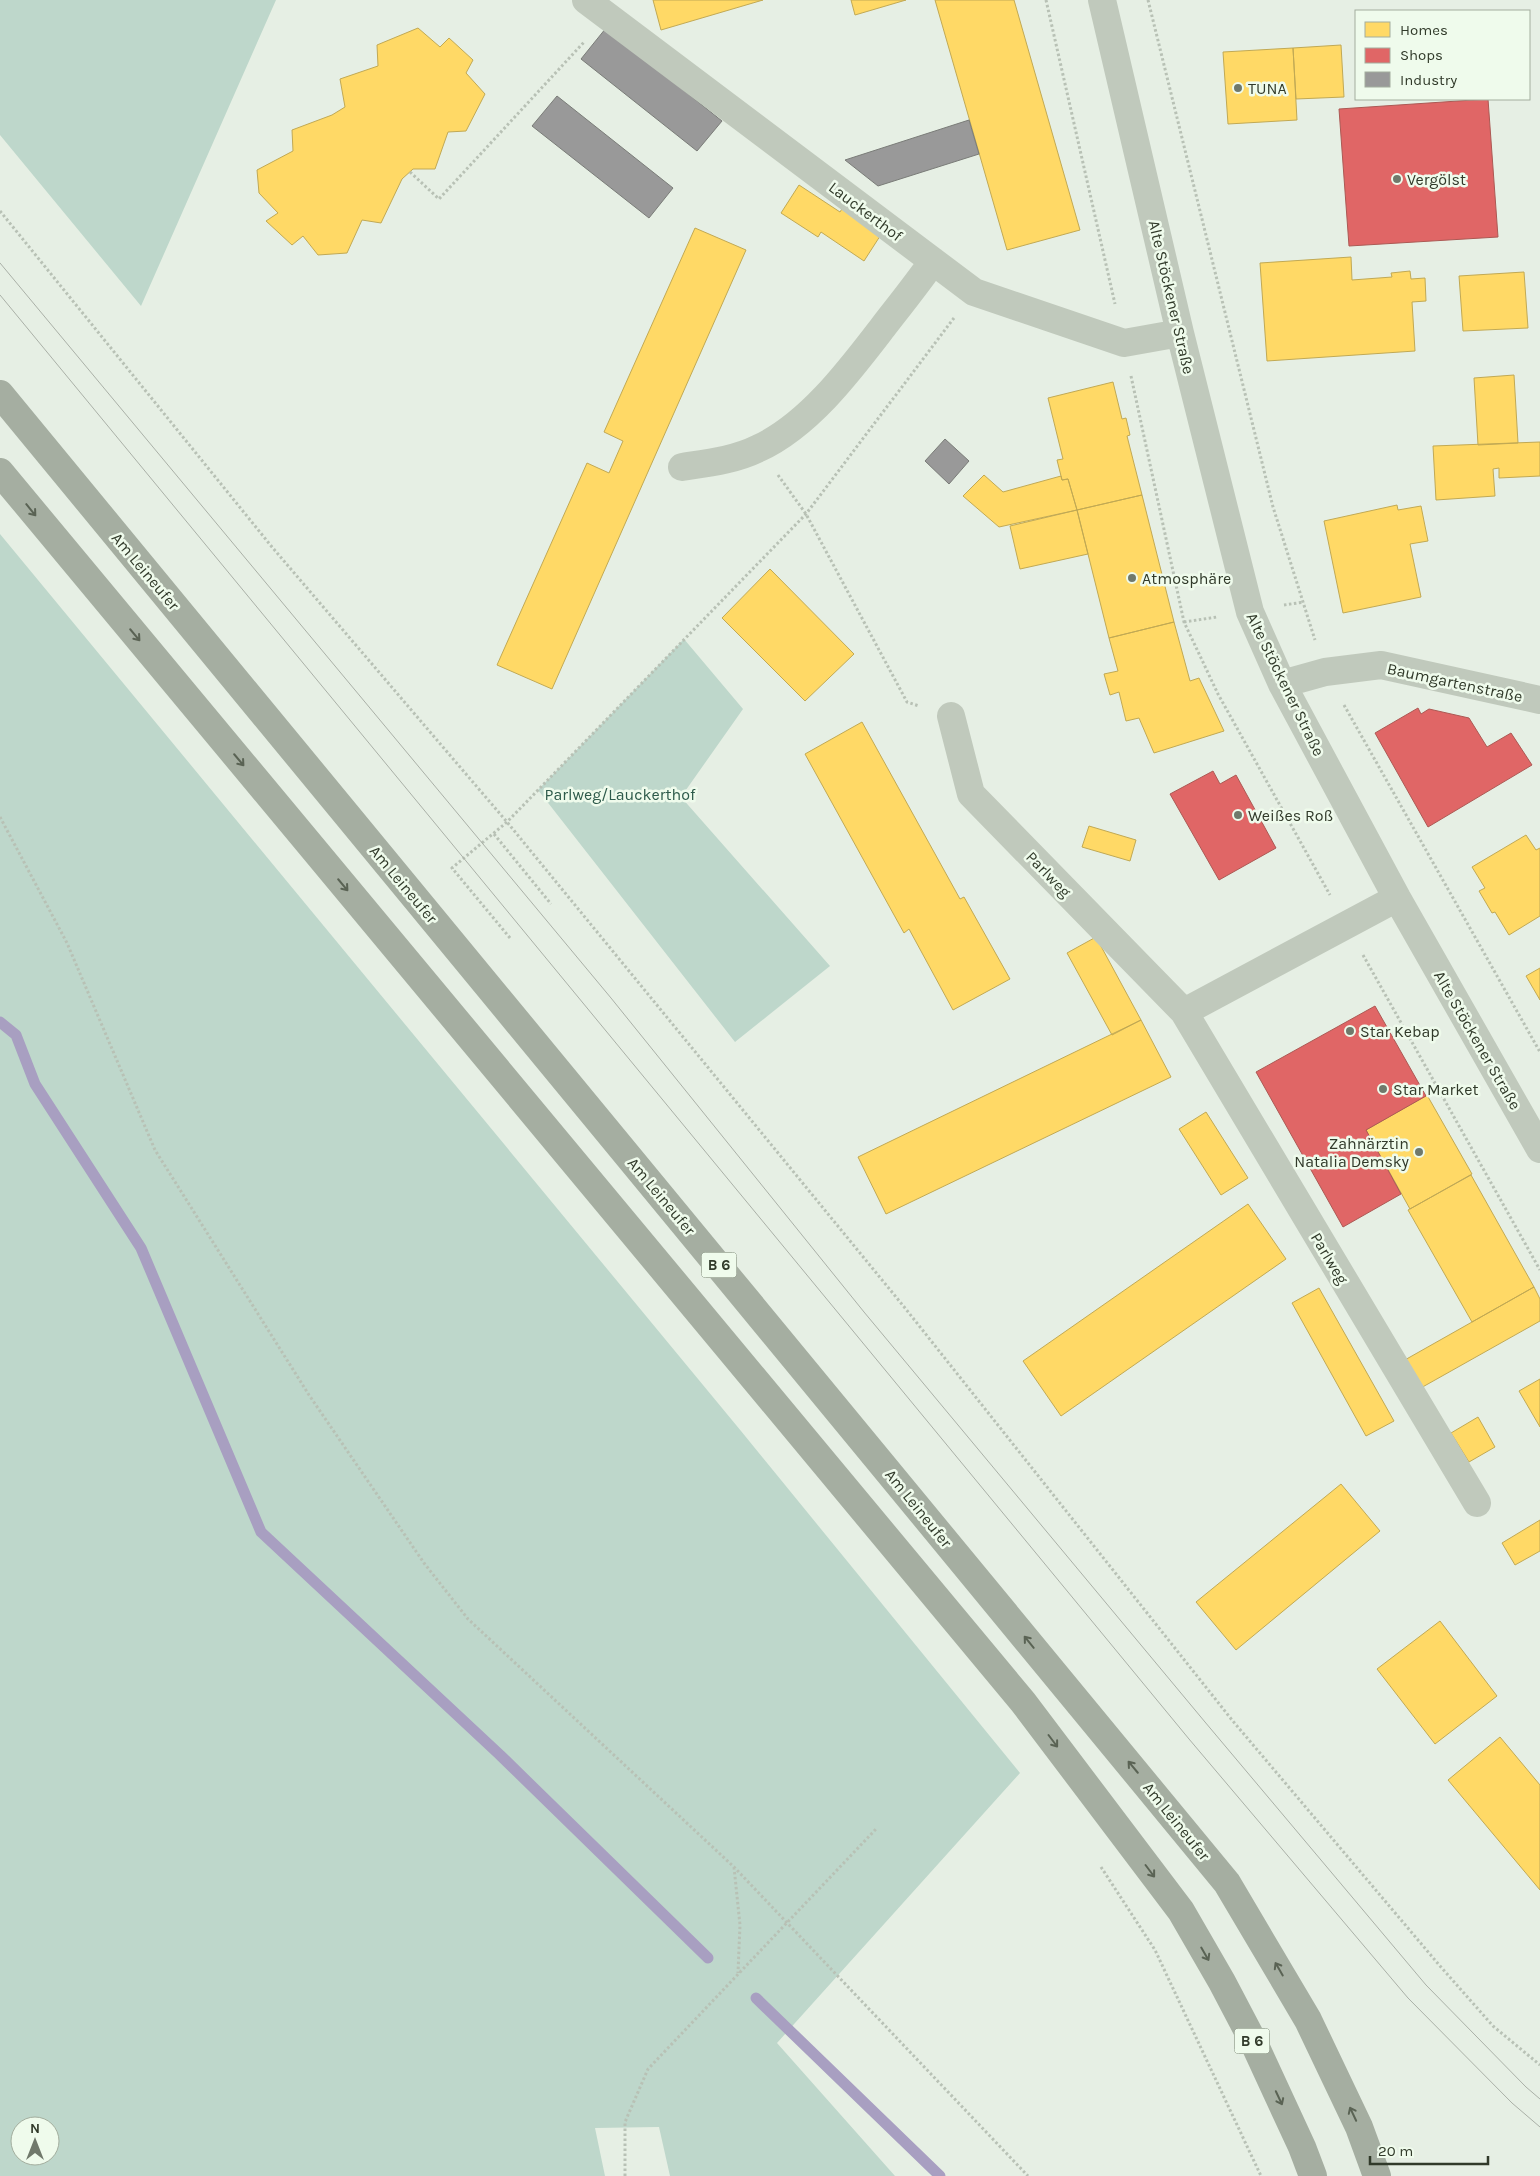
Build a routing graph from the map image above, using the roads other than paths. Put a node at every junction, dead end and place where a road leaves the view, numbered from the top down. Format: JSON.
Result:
{"nodes":[{"id":1,"x":586,"y":0,"type":"edge"},
{"id":2,"x":1106,"y":1,"type":"edge"},
{"id":3,"x":933,"y":261,"type":"junction"},
{"id":4,"x":1180,"y":333,"type":"junction"},
{"id":5,"x":0,"y":394,"type":"edge"},
{"id":6,"x":682,"y":467,"type":"dead end"},
{"id":7,"x":0,"y":472,"type":"edge"},
{"id":8,"x":1282,"y":684,"type":"junction"},
{"id":9,"x":1540,"y":700,"type":"edge"},
{"id":10,"x":951,"y":716,"type":"road end"},
{"id":11,"x":1397,"y":898,"type":"junction"},
{"id":12,"x":1184,"y":1012,"type":"junction"},
{"id":13,"x":1540,"y":1149,"type":"edge"},
{"id":14,"x":1476,"y":1503,"type":"dead end"},
{"id":15,"x":1313,"y":2176,"type":"edge"},
{"id":16,"x":1377,"y":2176,"type":"edge"}],
"edges":[{"from":1,"to":3,"type":"street","name":"Lauckerthof"},
{"from":2,"to":4,"type":"street","name":"Alte Stöckener Straße"},
{"from":3,"to":4,"type":"street","name":"Lauckerthof"},
{"from":3,"to":6,"type":"street"},
{"from":4,"to":8,"type":"street","name":"Alte Stöckener Straße"},
{"from":16,"to":5,"type":"main road","name":"Am Leineufer","number":"B 6","one_way":true},
{"from":7,"to":15,"type":"main road","number":"B 6","one_way":true},
{"from":8,"to":9,"type":"street","name":"Baumgartenstraße"},
{"from":8,"to":11,"type":"street","name":"Alte Stöckener Straße"},
{"from":10,"to":12,"type":"street","name":"Parlweg"},
{"from":11,"to":12,"type":"street"},
{"from":11,"to":13,"type":"street","name":"Alte Stöckener Straße"},
{"from":12,"to":14,"type":"street","name":"Parlweg"}]}
